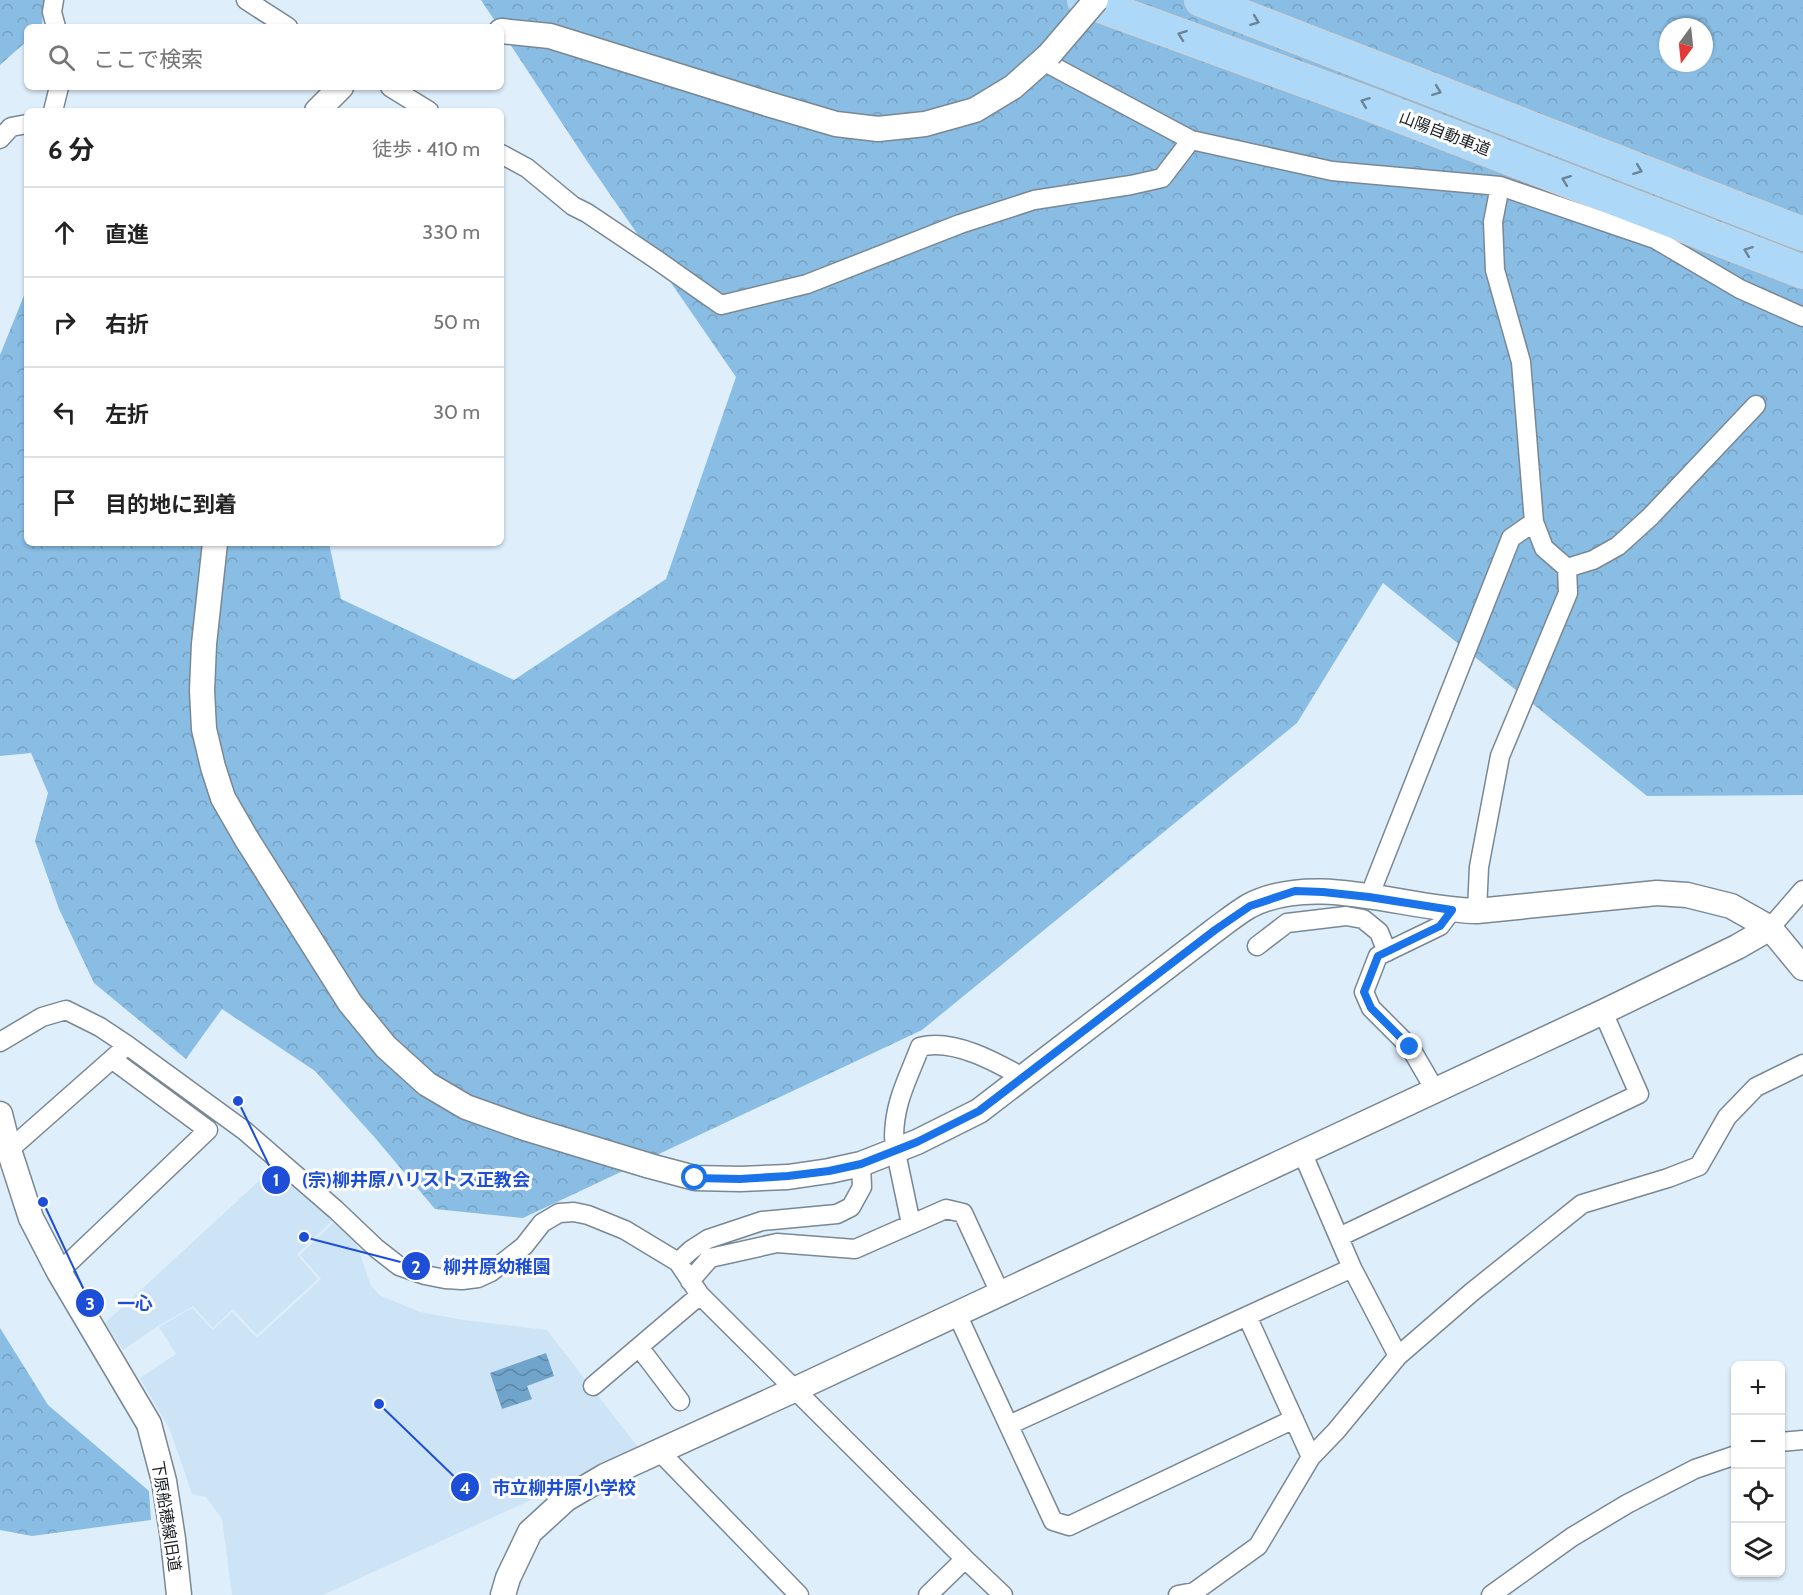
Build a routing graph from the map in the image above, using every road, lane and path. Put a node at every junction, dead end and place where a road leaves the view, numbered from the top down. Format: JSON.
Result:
{"nodes":[{"id":1,"x":54,"y":0,"type":"edge"},
{"id":2,"x":246,"y":0,"type":"edge"},
{"id":3,"x":1084,"y":0,"type":"edge"},
{"id":4,"x":1096,"y":0,"type":"edge"},
{"id":5,"x":1201,"y":0,"type":"edge"},
{"id":6,"x":55,"y":24,"type":"edge"},
{"id":7,"x":283,"y":24,"type":"edge"},
{"id":8,"x":504,"y":31,"type":"edge"},
{"id":9,"x":1046,"y":58,"type":"junction"},
{"id":10,"x":58,"y":90,"type":"edge"},
{"id":11,"x":338,"y":90,"type":"edge"},
{"id":12,"x":395,"y":90,"type":"edge"},
{"id":13,"x":54,"y":108,"type":"edge"},
{"id":14,"x":320,"y":108,"type":"edge"},
{"id":15,"x":424,"y":108,"type":"edge"},
{"id":16,"x":24,"y":125,"type":"edge"},
{"id":17,"x":0,"y":139,"type":"edge"},
{"id":18,"x":1191,"y":140,"type":"junction"},
{"id":19,"x":504,"y":156,"type":"edge"},
{"id":20,"x":1500,"y":186,"type":"junction"},
{"id":21,"x":1803,"y":234,"type":"edge"},
{"id":22,"x":1803,"y":272,"type":"edge"},
{"id":23,"x":1803,"y":316,"type":"edge"},
{"id":24,"x":1756,"y":405,"type":"dead end"},
{"id":25,"x":1534,"y":522,"type":"junction"},
{"id":26,"x":215,"y":546,"type":"edge"},
{"id":27,"x":1567,"y":568,"type":"junction"},
{"id":28,"x":1803,"y":890,"type":"edge"},
{"id":29,"x":1369,"y":897,"type":"junction"},
{"id":30,"x":1452,"y":910,"type":"junction"},
{"id":31,"x":1477,"y":911,"type":"junction"},
{"id":32,"x":1770,"y":928,"type":"junction"},
{"id":33,"x":1257,"y":946,"type":"dead end"},
{"id":34,"x":1387,"y":952,"type":"junction"},
{"id":35,"x":1803,"y":968,"type":"edge"},
{"id":36,"x":1604,"y":1012,"type":"junction"},
{"id":37,"x":0,"y":1042,"type":"edge"},
{"id":38,"x":127,"y":1045,"type":"junction"},
{"id":39,"x":113,"y":1060,"type":"junction"},
{"id":40,"x":1803,"y":1064,"type":"edge"},
{"id":41,"x":1024,"y":1078,"type":"junction"},
{"id":42,"x":1435,"y":1090,"type":"junction"},
{"id":43,"x":0,"y":1114,"type":"edge"},
{"id":44,"x":894,"y":1138,"type":"dead end"},
{"id":45,"x":9,"y":1150,"type":"junction"},
{"id":46,"x":1302,"y":1152,"type":"junction"},
{"id":47,"x":898,"y":1161,"type":"dead end"},
{"id":48,"x":861,"y":1164,"type":"junction"},
{"id":49,"x":911,"y":1224,"type":"junction"},
{"id":50,"x":1339,"y":1237,"type":"junction"},
{"id":51,"x":678,"y":1262,"type":"junction"},
{"id":52,"x":1352,"y":1268,"type":"junction"},
{"id":53,"x":59,"y":1272,"type":"junction"},
{"id":54,"x":695,"y":1288,"type":"junction"},
{"id":55,"x":1000,"y":1293,"type":"junction"},
{"id":56,"x":957,"y":1314,"type":"junction"},
{"id":57,"x":1247,"y":1316,"type":"junction"},
{"id":58,"x":639,"y":1347,"type":"junction"},
{"id":59,"x":1398,"y":1356,"type":"junction"},
{"id":60,"x":592,"y":1386,"type":"dead end"},
{"id":61,"x":796,"y":1389,"type":"junction"},
{"id":62,"x":680,"y":1401,"type":"dead end"},
{"id":63,"x":1294,"y":1419,"type":"junction"},
{"id":64,"x":1009,"y":1425,"type":"junction"},
{"id":65,"x":1803,"y":1440,"type":"edge"},
{"id":66,"x":1785,"y":1442,"type":"edge"},
{"id":67,"x":658,"y":1452,"type":"junction"},
{"id":68,"x":1311,"y":1457,"type":"junction"},
{"id":69,"x":1731,"y":1457,"type":"edge"},
{"id":70,"x":965,"y":1559,"type":"junction"},
{"id":71,"x":179,"y":1595,"type":"edge"},
{"id":72,"x":503,"y":1595,"type":"edge"},
{"id":73,"x":799,"y":1595,"type":"edge"},
{"id":74,"x":928,"y":1595,"type":"edge"},
{"id":75,"x":1003,"y":1595,"type":"edge"},
{"id":76,"x":1178,"y":1595,"type":"edge"},
{"id":77,"x":1491,"y":1595,"type":"edge"}],
"edges":[{"from":1,"to":6,"type":"street"},
{"from":2,"to":7,"type":"street"},
{"from":22,"to":3,"type":"highway","name":"山陽自動車道","one_way":true},
{"from":4,"to":9,"type":"street","bridge":true},
{"from":5,"to":21,"type":"highway","one_way":true},
{"from":8,"to":9,"type":"street"},
{"from":9,"to":18,"type":"street"},
{"from":10,"to":13,"type":"street"},
{"from":11,"to":14,"type":"street"},
{"from":12,"to":15,"type":"street"},
{"from":16,"to":17,"type":"street"},
{"from":18,"to":19,"type":"street"},
{"from":18,"to":20,"type":"street"},
{"from":20,"to":23,"type":"street"},
{"from":20,"to":25,"type":"street"},
{"from":24,"to":27,"type":"street"},
{"from":25,"to":27,"type":"street"},
{"from":25,"to":29,"type":"street"},
{"from":26,"to":48,"type":"street"},
{"from":27,"to":31,"type":"street"},
{"from":28,"to":32,"type":"street"},
{"from":29,"to":30,"type":"street"},
{"from":29,"to":41,"type":"street"},
{"from":30,"to":31,"type":"street"},
{"from":30,"to":34,"type":"street"},
{"from":31,"to":32,"type":"street"},
{"from":32,"to":35,"type":"street"},
{"from":32,"to":36,"type":"street"},
{"from":33,"to":34,"type":"street"},
{"from":34,"to":42,"type":"street"},
{"from":36,"to":42,"type":"street"},
{"from":36,"to":50,"type":"street"},
{"from":37,"to":38,"type":"street"},
{"from":38,"to":39,"type":"street"},
{"from":38,"to":51,"type":"street"},
{"from":39,"to":45,"type":"street"},
{"from":39,"to":53,"type":"street"},
{"from":40,"to":59,"type":"street"},
{"from":41,"to":44,"type":"street"},
{"from":41,"to":48,"type":"street"},
{"from":42,"to":46,"type":"street"},
{"from":43,"to":45,"type":"street","name":"下原船穂線旧道"},
{"from":45,"to":53,"type":"street","name":"下原船穂線旧道"},
{"from":46,"to":50,"type":"street"},
{"from":46,"to":55,"type":"street"},
{"from":47,"to":49,"type":"street"},
{"from":48,"to":51,"type":"street"},
{"from":49,"to":54,"type":"street"},
{"from":49,"to":55,"type":"street"},
{"from":50,"to":52,"type":"street"},
{"from":51,"to":54,"type":"street"},
{"from":52,"to":57,"type":"street"},
{"from":52,"to":59,"type":"street"},
{"from":53,"to":71,"type":"street","name":"下原船穂線旧道"},
{"from":54,"to":58,"type":"street"},
{"from":54,"to":61,"type":"street"},
{"from":55,"to":56,"type":"street"},
{"from":56,"to":61,"type":"street"},
{"from":56,"to":64,"type":"street"},
{"from":57,"to":63,"type":"street"},
{"from":57,"to":64,"type":"street"},
{"from":58,"to":60,"type":"street"},
{"from":58,"to":62,"type":"street"},
{"from":59,"to":68,"type":"street"},
{"from":61,"to":67,"type":"street"},
{"from":61,"to":70,"type":"street"},
{"from":63,"to":64,"type":"street"},
{"from":63,"to":68,"type":"street"},
{"from":65,"to":66,"type":"street"},
{"from":67,"to":72,"type":"street"},
{"from":67,"to":73,"type":"street"},
{"from":68,"to":76,"type":"street"},
{"from":69,"to":77,"type":"street"},
{"from":70,"to":74,"type":"street"},
{"from":70,"to":75,"type":"street"}]}
